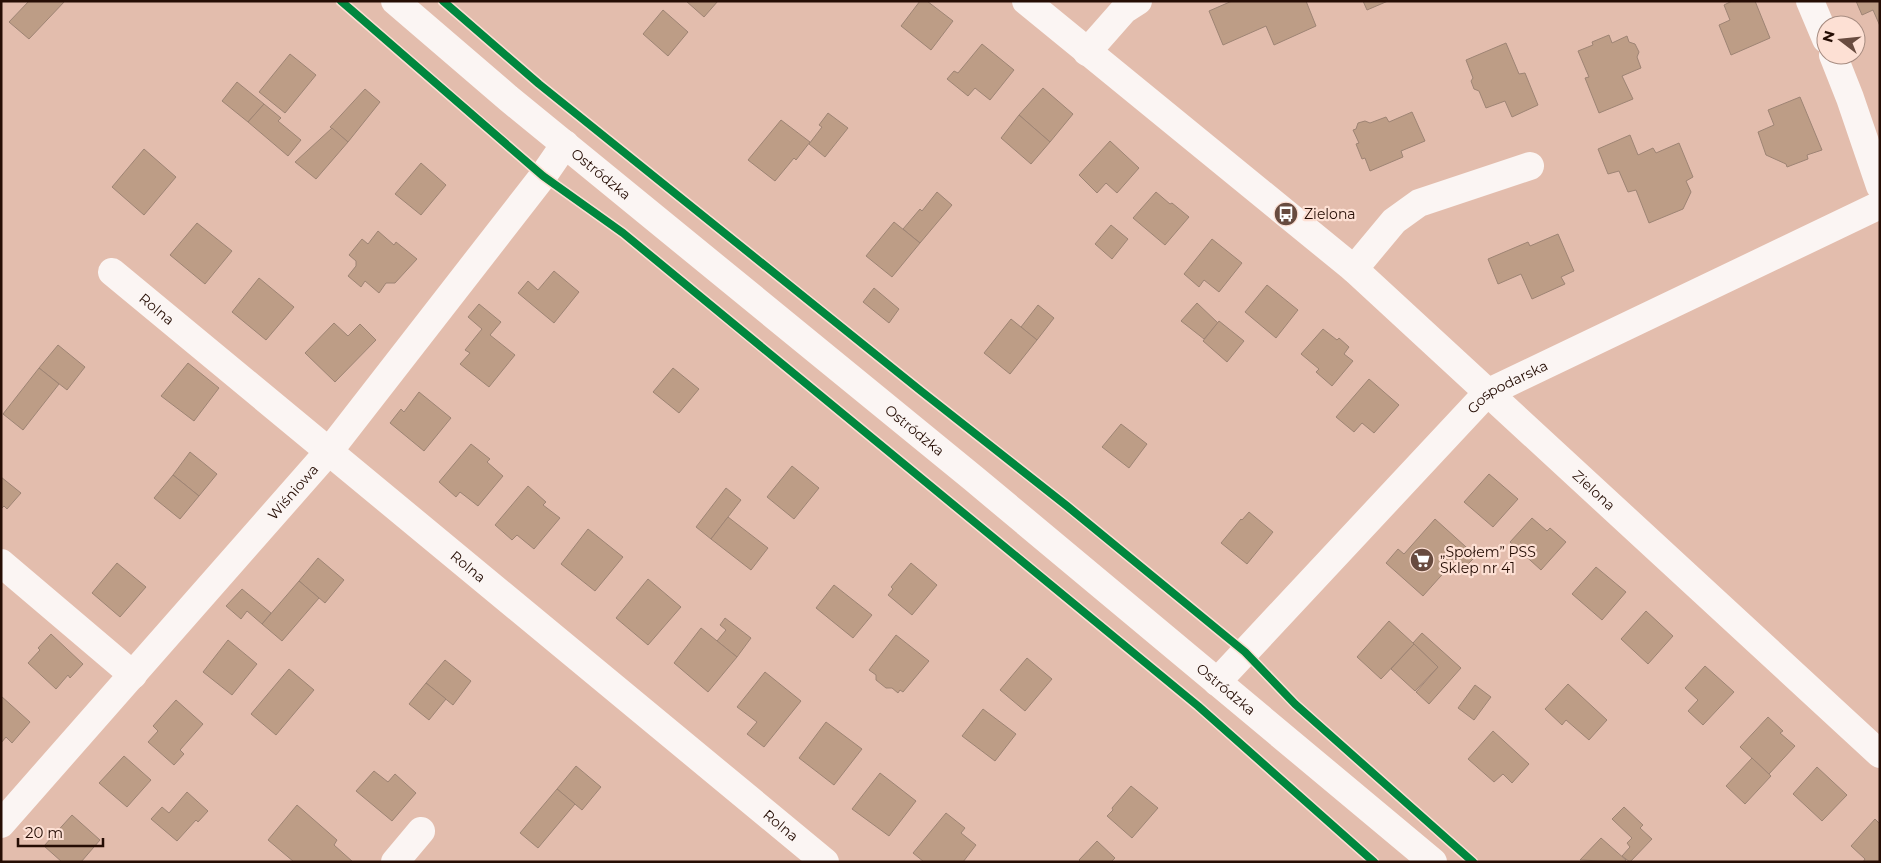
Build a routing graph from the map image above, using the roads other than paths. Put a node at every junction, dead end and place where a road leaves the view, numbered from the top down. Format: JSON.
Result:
{"nodes":[{"id":1,"x":395,"y":1,"type":"edge"},
{"id":2,"x":1026,"y":1,"type":"edge"},
{"id":3,"x":1138,"y":1,"type":"edge"},
{"id":4,"x":1810,"y":1,"type":"edge"},
{"id":5,"x":1816,"y":15,"type":"edge"},
{"id":6,"x":1088,"y":52,"type":"junction"},
{"id":7,"x":1837,"y":65,"type":"edge"},
{"id":8,"x":565,"y":144,"type":"junction"},
{"id":9,"x":1530,"y":166,"type":"dead end"},
{"id":10,"x":1880,"y":186,"type":"edge"},
{"id":11,"x":1880,"y":205,"type":"edge"},
{"id":12,"x":1354,"y":269,"type":"junction"},
{"id":13,"x":112,"y":272,"type":"dead end"},
{"id":14,"x":1488,"y":393,"type":"junction"},
{"id":15,"x":330,"y":450,"type":"junction"},
{"id":16,"x":1,"y":563,"type":"edge"},
{"id":17,"x":133,"y":675,"type":"junction"},
{"id":18,"x":1218,"y":682,"type":"junction"},
{"id":19,"x":1880,"y":754,"type":"edge"},
{"id":20,"x":1,"y":824,"type":"edge"},
{"id":21,"x":421,"y":831,"type":"dead end"},
{"id":22,"x":395,"y":862,"type":"edge"},
{"id":23,"x":825,"y":862,"type":"edge"},
{"id":24,"x":1433,"y":862,"type":"edge"}],
"edges":[{"from":1,"to":8,"type":"street","name":"Ostródzka"},
{"from":2,"to":6,"type":"street","name":"Zielona"},
{"from":3,"to":6,"type":"street"},
{"from":4,"to":5,"type":"street"},
{"from":6,"to":12,"type":"street","name":"Zielona"},
{"from":7,"to":10,"type":"street"},
{"from":8,"to":15,"type":"street","name":"Wiśniowa"},
{"from":8,"to":18,"type":"street","name":"Ostródzka"},
{"from":9,"to":12,"type":"street"},
{"from":11,"to":14,"type":"street","name":"Gospodarska"},
{"from":12,"to":14,"type":"street","name":"Zielona"},
{"from":13,"to":15,"type":"street","name":"Rolna"},
{"from":14,"to":18,"type":"street","name":"Gospodarska"},
{"from":14,"to":19,"type":"street","name":"Zielona"},
{"from":15,"to":17,"type":"street","name":"Wiśniowa"},
{"from":15,"to":23,"type":"street","name":"Rolna"},
{"from":16,"to":17,"type":"street"},
{"from":17,"to":20,"type":"street","name":"Wiśniowa"},
{"from":18,"to":24,"type":"street","name":"Ostródzka"},
{"from":21,"to":22,"type":"street"}]}
